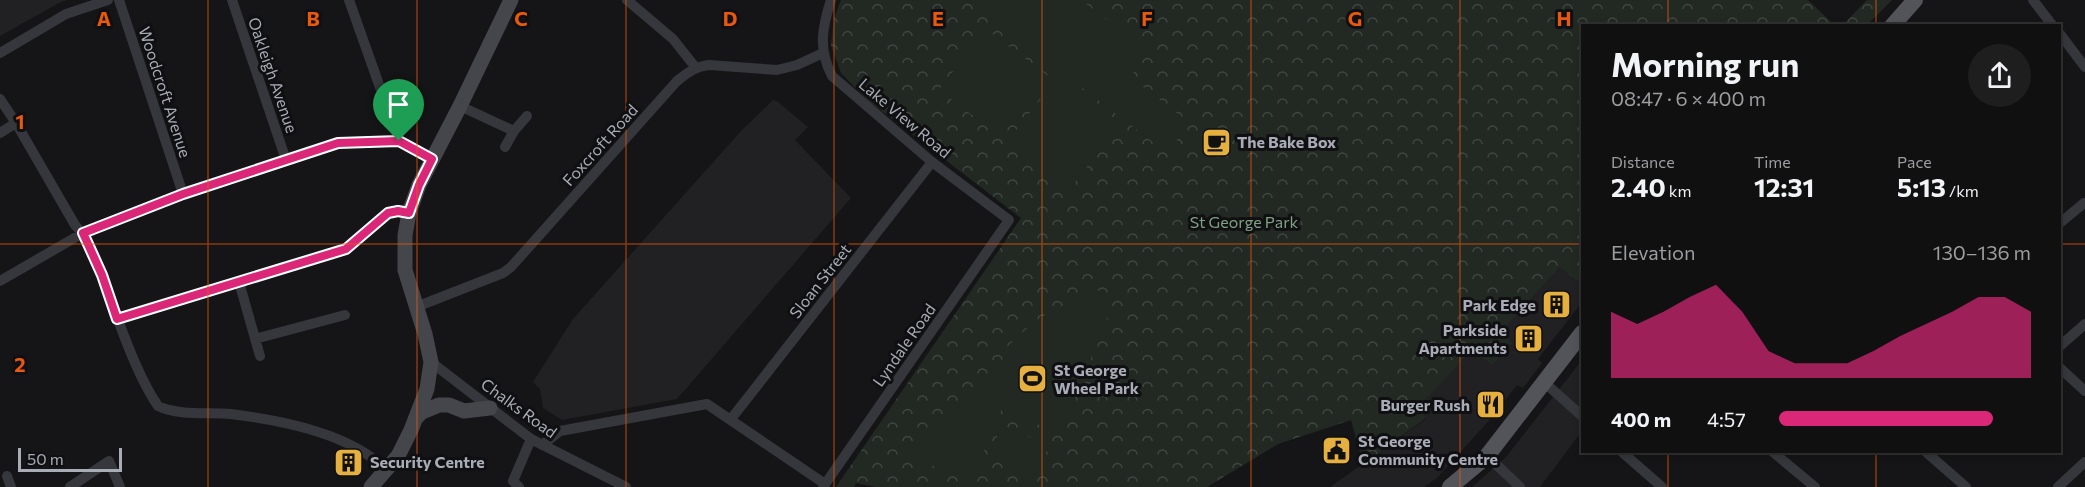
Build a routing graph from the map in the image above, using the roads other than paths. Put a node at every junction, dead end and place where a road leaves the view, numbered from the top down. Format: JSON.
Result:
{"nodes":[{"id":1,"x":108,"y":0,"type":"edge"},
{"id":2,"x":119,"y":0,"type":"edge"},
{"id":3,"x":232,"y":0,"type":"edge"},
{"id":4,"x":349,"y":0,"type":"edge"},
{"id":5,"x":511,"y":0,"type":"edge"},
{"id":6,"x":627,"y":0,"type":"edge"},
{"id":7,"x":831,"y":0,"type":"edge"},
{"id":8,"x":1915,"y":0,"type":"edge"},
{"id":9,"x":2033,"y":0,"type":"edge"},
{"id":10,"x":1894,"y":24,"type":"edge"},
{"id":11,"x":2051,"y":24,"type":"edge"},
{"id":12,"x":2061,"y":35,"type":"edge"},
{"id":13,"x":823,"y":52,"type":"junction"},
{"id":14,"x":0,"y":53,"type":"edge"},
{"id":15,"x":2085,"y":67,"type":"edge"},
{"id":16,"x":696,"y":68,"type":"junction"},
{"id":17,"x":0,"y":99,"type":"edge"},
{"id":18,"x":460,"y":106,"type":"junction"},
{"id":19,"x":527,"y":116,"type":"dead end"},
{"id":20,"x":16,"y":123,"type":"junction"},
{"id":21,"x":514,"y":132,"type":"junction"},
{"id":22,"x":0,"y":133,"type":"edge"},
{"id":23,"x":399,"y":141,"type":"junction"},
{"id":24,"x":505,"y":147,"type":"dead end"},
{"id":25,"x":432,"y":159,"type":"junction"},
{"id":26,"x":286,"y":160,"type":"junction"},
{"id":27,"x":932,"y":162,"type":"junction"},
{"id":28,"x":183,"y":194,"type":"junction"},
{"id":29,"x":2084,"y":203,"type":"edge"},
{"id":30,"x":409,"y":213,"type":"junction"},
{"id":31,"x":1009,"y":220,"type":"joint"},
{"id":32,"x":2061,"y":222,"type":"edge"},
{"id":33,"x":83,"y":233,"type":"junction"},
{"id":34,"x":0,"y":281,"type":"edge"},
{"id":35,"x":239,"y":282,"type":"junction"},
{"id":36,"x":416,"y":306,"type":"junction"},
{"id":37,"x":345,"y":315,"type":"dead end"},
{"id":38,"x":117,"y":319,"type":"junction"},
{"id":39,"x":2085,"y":324,"type":"edge"},
{"id":40,"x":1581,"y":334,"type":"edge"},
{"id":41,"x":255,"y":339,"type":"junction"},
{"id":42,"x":2061,"y":345,"type":"edge"},
{"id":43,"x":260,"y":356,"type":"dead end"},
{"id":44,"x":431,"y":362,"type":"junction"},
{"id":45,"x":2061,"y":369,"type":"edge"},
{"id":46,"x":1545,"y":383,"type":"junction"},
{"id":47,"x":2085,"y":391,"type":"edge"},
{"id":48,"x":490,"y":408,"type":"junction"},
{"id":49,"x":1581,"y":415,"type":"edge"},
{"id":50,"x":731,"y":418,"type":"junction"},
{"id":51,"x":415,"y":419,"type":"junction"},
{"id":52,"x":531,"y":440,"type":"junction"},
{"id":53,"x":542,"y":446,"type":"junction"},
{"id":54,"x":1623,"y":453,"type":"edge"},
{"id":55,"x":1774,"y":453,"type":"edge"},
{"id":56,"x":1927,"y":453,"type":"edge"},
{"id":57,"x":1487,"y":456,"type":"junction"},
{"id":58,"x":2085,"y":462,"type":"edge"},
{"id":59,"x":387,"y":471,"type":"junction"},
{"id":60,"x":7,"y":476,"type":"dead end"},
{"id":61,"x":824,"y":485,"type":"edge"},
{"id":62,"x":375,"y":486,"type":"edge"},
{"id":63,"x":11,"y":487,"type":"edge"},
{"id":64,"x":70,"y":487,"type":"edge"},
{"id":65,"x":120,"y":487,"type":"edge"},
{"id":66,"x":519,"y":487,"type":"edge"},
{"id":67,"x":626,"y":487,"type":"edge"},
{"id":68,"x":1450,"y":487,"type":"edge"},
{"id":69,"x":1520,"y":487,"type":"edge"},
{"id":70,"x":1662,"y":487,"type":"edge"},
{"id":71,"x":1815,"y":487,"type":"edge"},
{"id":72,"x":1966,"y":487,"type":"edge"},
{"id":73,"x":2058,"y":487,"type":"edge"}],
"edges":[{"from":1,"to":14,"type":"street"},
{"from":2,"to":28,"type":"street","name":"Woodcroft Avenue"},
{"from":3,"to":26,"type":"street","name":"Oakleigh Avenue"},
{"from":4,"to":23,"type":"street"},
{"from":5,"to":18,"type":"main road"},
{"from":6,"to":16,"type":"street"},
{"from":7,"to":13,"type":"street","name":"Lake View Road"},
{"from":8,"to":10,"type":"main road"},
{"from":9,"to":11,"type":"street"},
{"from":12,"to":15,"type":"street"},
{"from":13,"to":16,"type":"street"},
{"from":13,"to":27,"type":"street","name":"Lake View Road"},
{"from":16,"to":36,"type":"street","name":"Foxcroft Road"},
{"from":17,"to":20,"type":"street"},
{"from":18,"to":21,"type":"street"},
{"from":18,"to":25,"type":"main road"},
{"from":19,"to":21,"type":"street"},
{"from":20,"to":22,"type":"street"},
{"from":20,"to":33,"type":"street"},
{"from":21,"to":24,"type":"street"},
{"from":23,"to":25,"type":"street"},
{"from":23,"to":26,"type":"street"},
{"from":25,"to":30,"type":"main road"},
{"from":26,"to":28,"type":"street"},
{"from":27,"to":31,"type":"street","name":"Lake View Road"},
{"from":27,"to":50,"type":"street","name":"Sloan Street"},
{"from":28,"to":33,"type":"street"},
{"from":29,"to":32,"type":"street"},
{"from":30,"to":35,"type":"street"},
{"from":30,"to":36,"type":"main road"},
{"from":31,"to":61,"type":"street","name":"Lyndale Road"},
{"from":33,"to":34,"type":"street"},
{"from":33,"to":38,"type":"street"},
{"from":35,"to":38,"type":"street"},
{"from":35,"to":41,"type":"street"},
{"from":36,"to":44,"type":"main road"},
{"from":37,"to":41,"type":"street"},
{"from":38,"to":59,"type":"street"},
{"from":39,"to":42,"type":"street"},
{"from":40,"to":46,"type":"main road"},
{"from":41,"to":43,"type":"street"},
{"from":44,"to":48,"type":"street","name":"Chalks Road"},
{"from":44,"to":51,"type":"main road"},
{"from":45,"to":47,"type":"street"},
{"from":46,"to":49,"type":"street"},
{"from":46,"to":57,"type":"main road"},
{"from":48,"to":51,"type":"main road"},
{"from":48,"to":52,"type":"street","name":"Chalks Road"},
{"from":50,"to":53,"type":"street"},
{"from":50,"to":61,"type":"street"},
{"from":51,"to":59,"type":"main road"},
{"from":52,"to":53,"type":"street","name":"Chalks Road"},
{"from":52,"to":66,"type":"street"},
{"from":53,"to":67,"type":"street","name":"Chalks Road"},
{"from":54,"to":70,"type":"street"},
{"from":55,"to":71,"type":"street"},
{"from":56,"to":72,"type":"street"},
{"from":57,"to":68,"type":"main road"},
{"from":57,"to":69,"type":"street"},
{"from":58,"to":73,"type":"street"},
{"from":59,"to":62,"type":"main road"},
{"from":60,"to":63,"type":"street"},
{"from":64,"to":65,"type":"street"}]}
